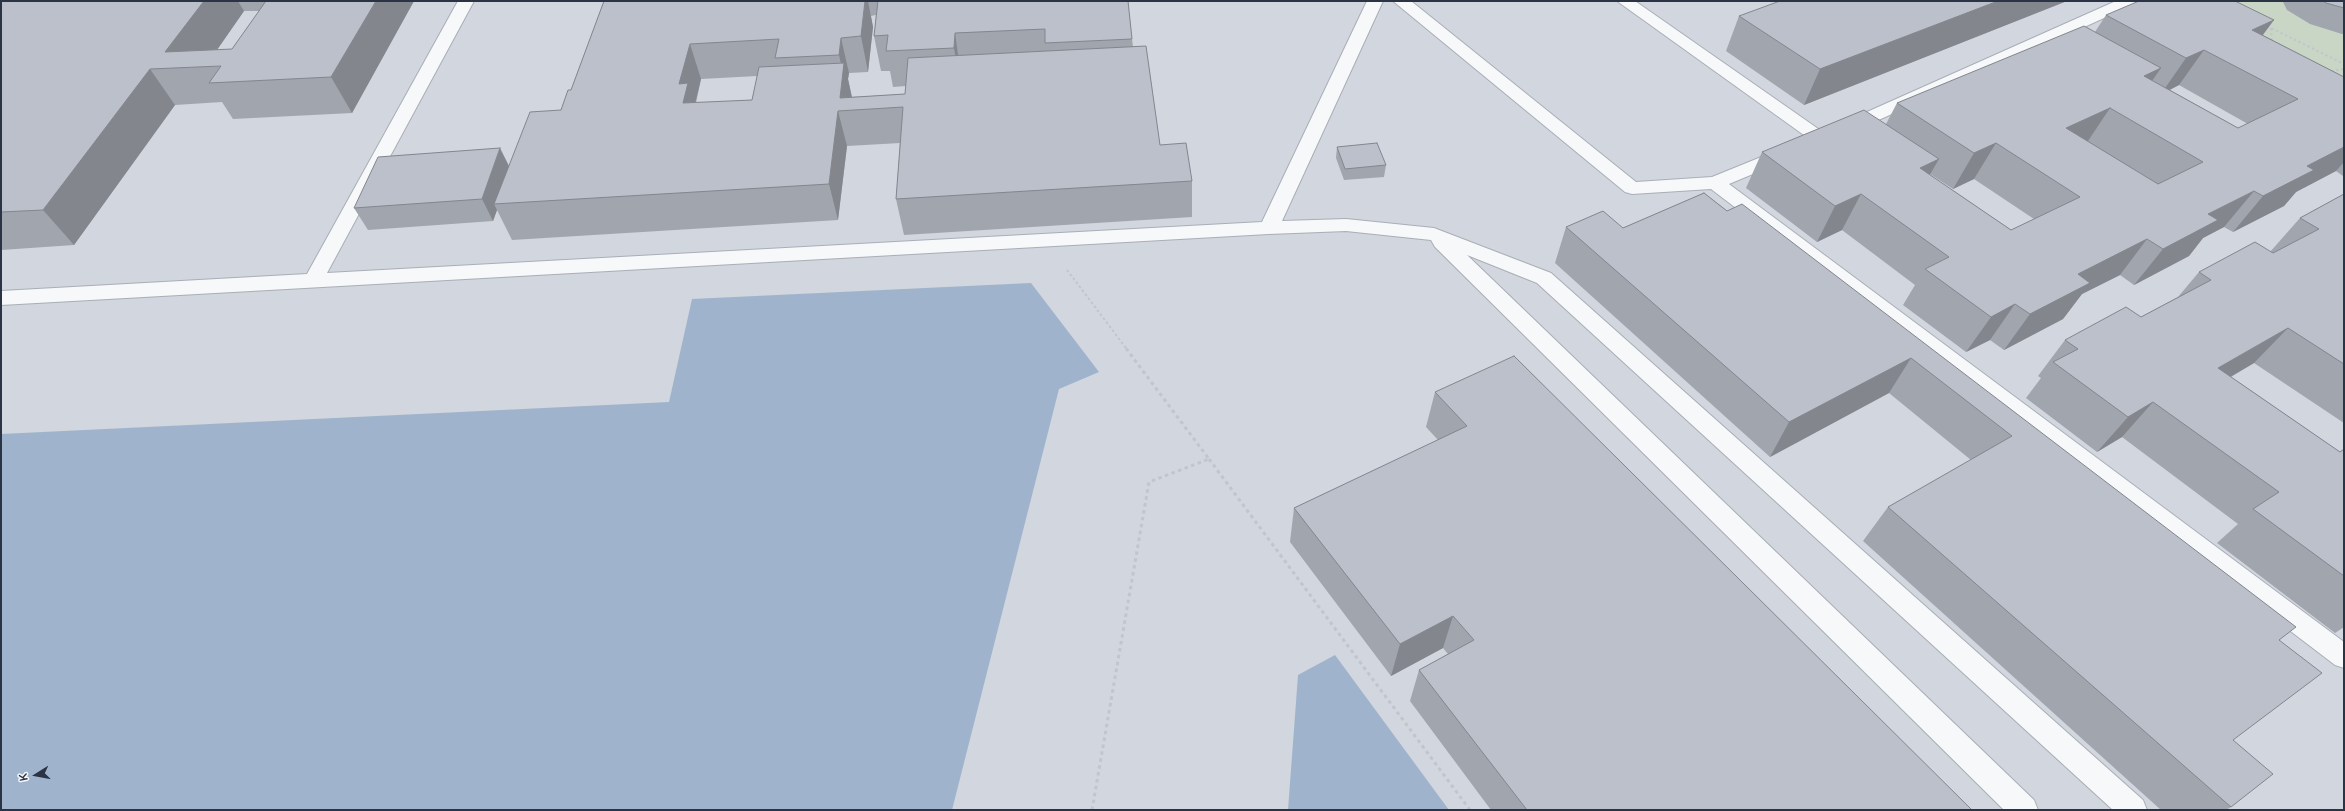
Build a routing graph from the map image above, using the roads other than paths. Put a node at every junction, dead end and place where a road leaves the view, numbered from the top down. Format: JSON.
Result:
{"nodes":[{"id":1,"x":466,"y":1,"type":"edge"},
{"id":2,"x":1375,"y":1,"type":"edge"},
{"id":3,"x":1401,"y":1,"type":"edge"},
{"id":4,"x":1625,"y":1,"type":"edge"},
{"id":5,"x":2129,"y":1,"type":"edge"},
{"id":6,"x":1821,"y":139,"type":"junction"},
{"id":7,"x":1715,"y":183,"type":"junction"},
{"id":8,"x":1269,"y":228,"type":"junction"},
{"id":9,"x":1434,"y":234,"type":"junction"},
{"id":10,"x":313,"y":281,"type":"junction"},
{"id":11,"x":1,"y":298,"type":"edge"},
{"id":12,"x":2344,"y":657,"type":"edge"},
{"id":13,"x":2024,"y":810,"type":"edge"},
{"id":14,"x":2133,"y":810,"type":"edge"}],
"edges":[{"from":1,"to":10,"type":"street"},
{"from":2,"to":8,"type":"street"},
{"from":3,"to":7,"type":"street"},
{"from":4,"to":6,"type":"street"},
{"from":5,"to":6,"type":"street"},
{"from":6,"to":7,"type":"street"},
{"from":7,"to":12,"type":"street"},
{"from":8,"to":9,"type":"street"},
{"from":8,"to":10,"type":"street"},
{"from":9,"to":13,"type":"street"},
{"from":9,"to":14,"type":"street"},
{"from":10,"to":11,"type":"street"}]}
